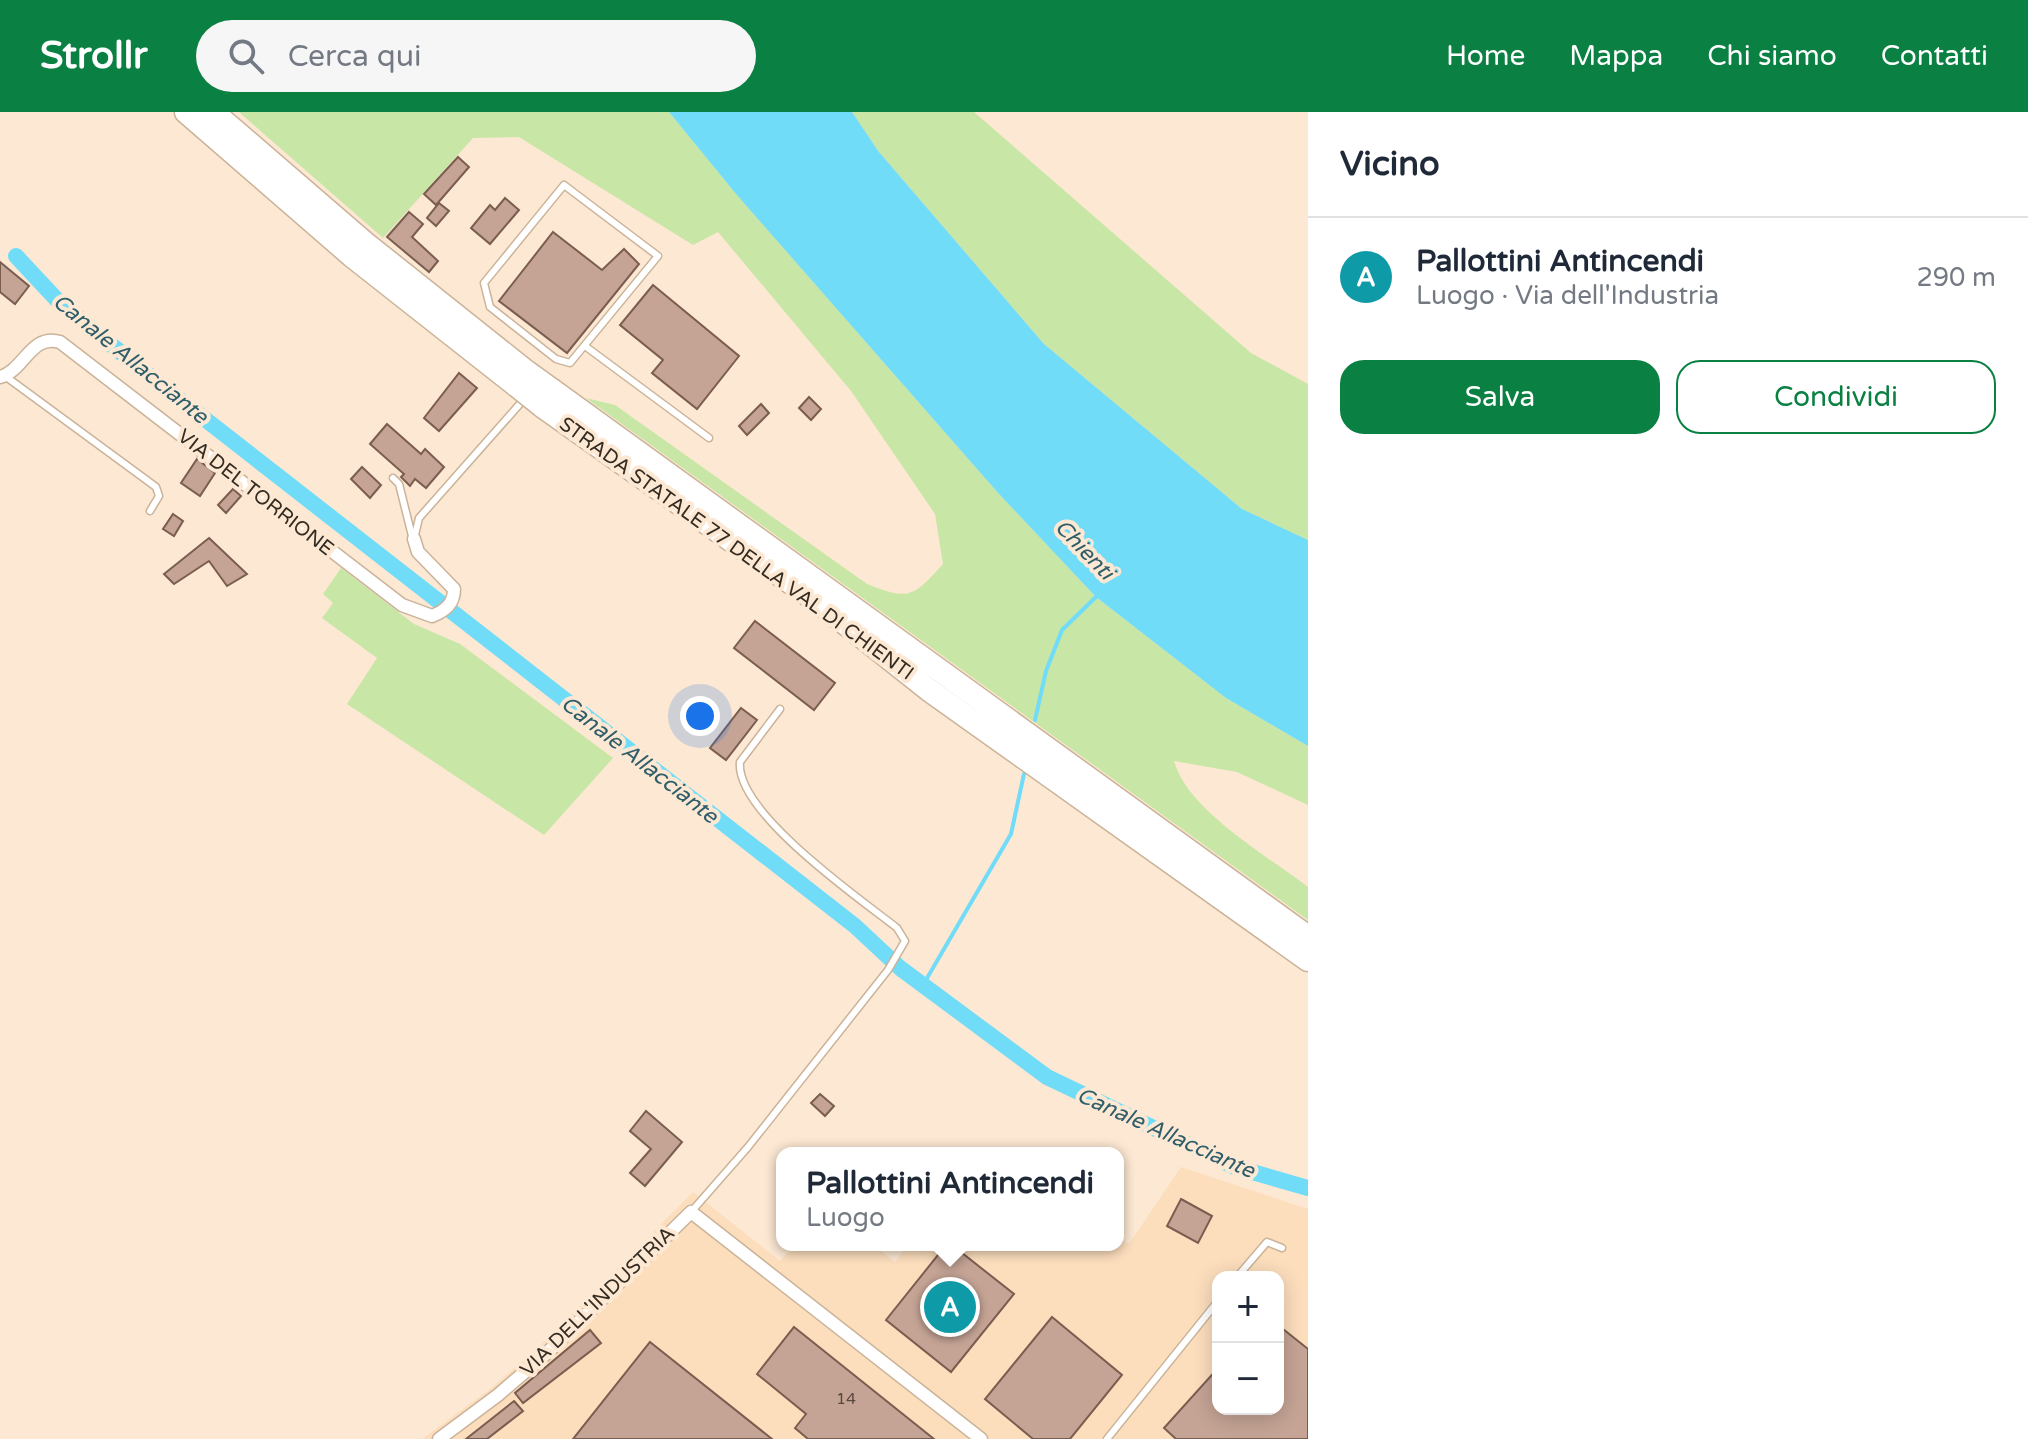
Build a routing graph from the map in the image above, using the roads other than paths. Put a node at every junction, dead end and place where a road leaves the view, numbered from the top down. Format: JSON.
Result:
{"nodes":[{"id":1,"x":186,"y":112,"type":"edge"},
{"id":2,"x":213,"y":112,"type":"edge"},
{"id":3,"x":585,"y":346,"type":"junction"},
{"id":4,"x":3,"y":377,"type":"edge"},
{"id":5,"x":541,"y":379,"type":"junction"},
{"id":6,"x":709,"y":438,"type":"dead end"},
{"id":7,"x":393,"y":478,"type":"dead end"},
{"id":8,"x":150,"y":511,"type":"dead end"},
{"id":9,"x":414,"y":539,"type":"junction"},
{"id":10,"x":780,"y":709,"type":"dead end"},
{"id":11,"x":1308,"y":937,"type":"edge"},
{"id":12,"x":1308,"y":960,"type":"edge"},
{"id":13,"x":691,"y":1212,"type":"junction"},
{"id":14,"x":1282,"y":1248,"type":"dead end"},
{"id":15,"x":1242,"y":1271,"type":"edge"},
{"id":16,"x":1212,"y":1308,"type":"edge"},
{"id":17,"x":439,"y":1439,"type":"edge"},
{"id":18,"x":981,"y":1439,"type":"edge"},
{"id":19,"x":1107,"y":1439,"type":"edge"}],
"edges":[{"from":1,"to":5,"type":"highway","name":"STRADA STATALE 77 DELLA VAL DI CHIENTI"},
{"from":2,"to":5,"type":"highway","name":"STRADA STATALE 77 DELLA VAL DI CHIENTI"},
{"from":3,"to":5,"type":"lane"},
{"from":3,"to":5,"type":"lane"},
{"from":3,"to":6,"type":"lane"},
{"from":4,"to":8,"type":"lane"},
{"from":4,"to":9,"type":"street","name":"VIA DEL TORRIONE"},
{"from":5,"to":9,"type":"lane"},
{"from":5,"to":11,"type":"highway","name":"STRADA STATALE 77 DELLA VAL DI CHIENTI"},
{"from":5,"to":12,"type":"highway","name":"STRADA STATALE 77 DELLA VAL DI CHIENTI"},
{"from":7,"to":9,"type":"lane"},
{"from":10,"to":13,"type":"lane"},
{"from":13,"to":17,"type":"street","name":"VIA DELL'INDUSTRIA"},
{"from":13,"to":18,"type":"street","name":"VIA DELL'INDUSTRIA"},
{"from":14,"to":15,"type":"lane"},
{"from":16,"to":19,"type":"lane"}]}
